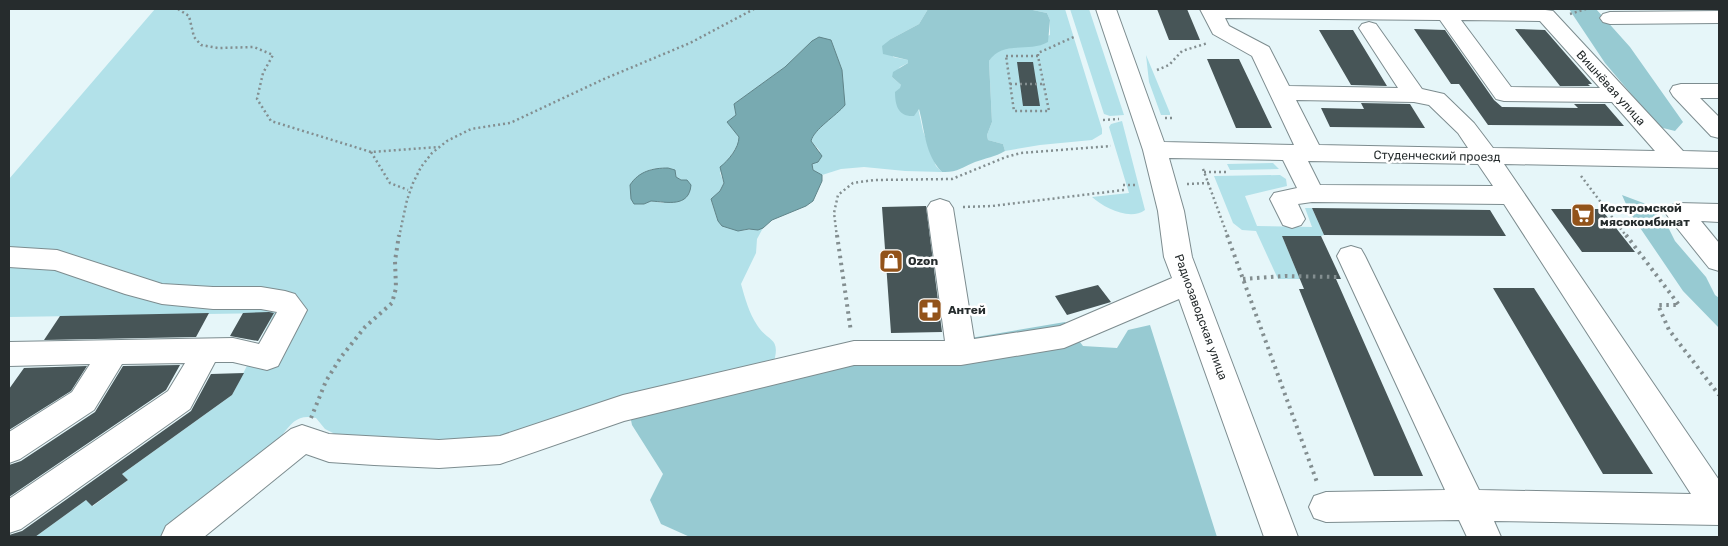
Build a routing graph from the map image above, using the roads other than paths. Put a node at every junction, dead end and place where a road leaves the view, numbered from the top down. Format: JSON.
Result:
{"nodes":[{"id":1,"x":1106,"y":9,"type":"edge"},
{"id":2,"x":1445,"y":13,"type":"junction"},
{"id":3,"x":1213,"y":17,"type":"edge"},
{"id":4,"x":1719,"y":17,"type":"edge"},
{"id":5,"x":1610,"y":18,"type":"dead end"},
{"id":6,"x":1369,"y":28,"type":"dead end"},
{"id":7,"x":1719,"y":91,"type":"edge"},
{"id":8,"x":1280,"y":93,"type":"junction"},
{"id":9,"x":1414,"y":95,"type":"junction"},
{"id":10,"x":1617,"y":95,"type":"junction"},
{"id":11,"x":1719,"y":131,"type":"edge"},
{"id":12,"x":1155,"y":150,"type":"junction"},
{"id":13,"x":1301,"y":153,"type":"junction"},
{"id":14,"x":1487,"y":156,"type":"junction"},
{"id":15,"x":1677,"y":160,"type":"junction"},
{"id":16,"x":1719,"y":160,"type":"edge"},
{"id":17,"x":1312,"y":193,"type":"junction"},
{"id":18,"x":1511,"y":195,"type":"junction"},
{"id":19,"x":940,"y":208,"type":"road end"},
{"id":20,"x":1719,"y":212,"type":"edge"},
{"id":21,"x":1292,"y":219,"type":"dead end"},
{"id":22,"x":9,"y":257,"type":"edge"},
{"id":23,"x":1719,"y":261,"type":"edge"},
{"id":24,"x":1356,"y":266,"type":"road end"},
{"id":25,"x":1188,"y":284,"type":"junction"},
{"id":26,"x":206,"y":350,"type":"junction"},
{"id":27,"x":114,"y":352,"type":"junction"},
{"id":28,"x":960,"y":353,"type":"junction"},
{"id":29,"x":13,"y":359,"type":"edge"},
{"id":30,"x":9,"y":449,"type":"edge"},
{"id":31,"x":1469,"y":505,"type":"junction"},
{"id":32,"x":1326,"y":506,"type":"road end"},
{"id":33,"x":1719,"y":509,"type":"edge"},
{"id":34,"x":9,"y":518,"type":"edge"},
{"id":35,"x":178,"y":537,"type":"edge"},
{"id":36,"x":1281,"y":537,"type":"edge"},
{"id":37,"x":1484,"y":537,"type":"edge"}],
"edges":[{"from":1,"to":12,"type":"street","name":"Радиозаводская улица"},
{"from":2,"to":3,"type":"street"},
{"from":2,"to":10,"type":"street","name":"Вишнёвая улица"},
{"from":2,"to":10,"type":"street"},
{"from":3,"to":8,"type":"street"},
{"from":4,"to":5,"type":"street"},
{"from":6,"to":9,"type":"street"},
{"from":7,"to":11,"type":"street"},
{"from":8,"to":9,"type":"street"},
{"from":8,"to":13,"type":"street"},
{"from":9,"to":14,"type":"street"},
{"from":10,"to":15,"type":"street","name":"Вишнёвая улица"},
{"from":12,"to":13,"type":"street","name":"Студенческий проезд"},
{"from":12,"to":25,"type":"street","name":"Радиозаводская улица"},
{"from":13,"to":14,"type":"street","name":"Студенческий проезд"},
{"from":13,"to":17,"type":"street"},
{"from":14,"to":15,"type":"street","name":"Студенческий проезд"},
{"from":14,"to":18,"type":"street"},
{"from":15,"to":16,"type":"street","name":"Студенческий проезд"},
{"from":17,"to":18,"type":"street"},
{"from":17,"to":21,"type":"street"},
{"from":18,"to":33,"type":"street"},
{"from":19,"to":28,"type":"street"},
{"from":20,"to":23,"type":"street"},
{"from":22,"to":26,"type":"street"},
{"from":24,"to":31,"type":"street"},
{"from":25,"to":28,"type":"street"},
{"from":25,"to":36,"type":"street","name":"Радиозаводская улица"},
{"from":26,"to":27,"type":"street"},
{"from":26,"to":34,"type":"street"},
{"from":27,"to":29,"type":"street"},
{"from":27,"to":30,"type":"street"},
{"from":28,"to":35,"type":"street"},
{"from":31,"to":32,"type":"street"},
{"from":31,"to":33,"type":"street"},
{"from":31,"to":37,"type":"street"}]}
